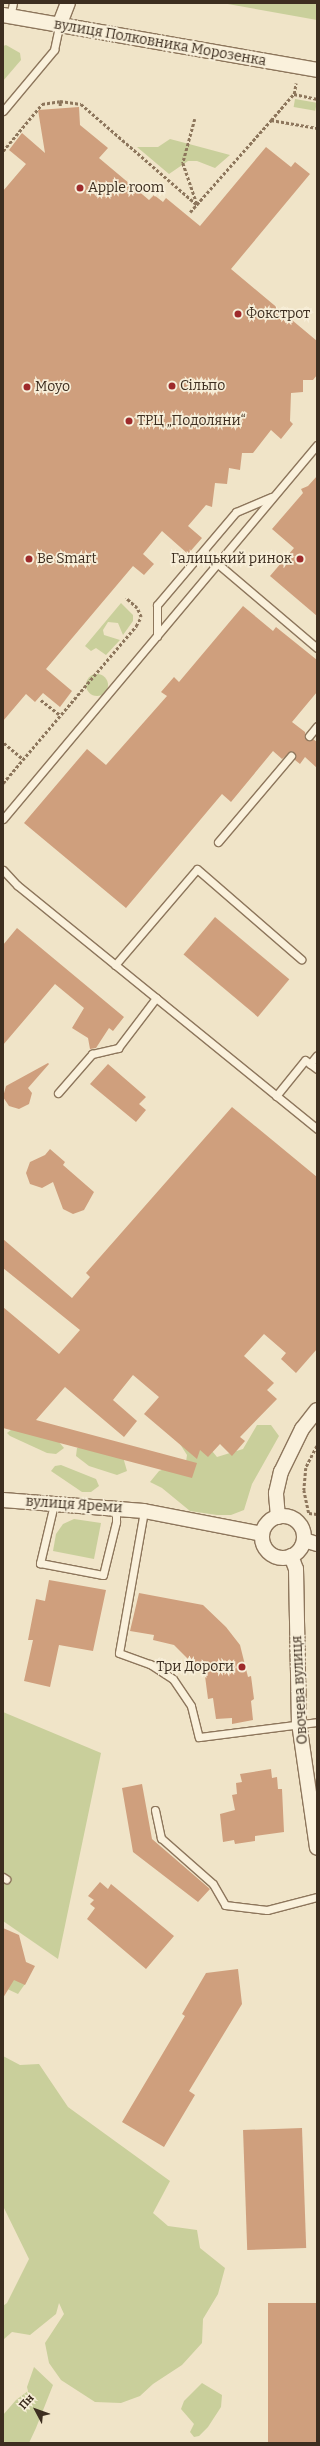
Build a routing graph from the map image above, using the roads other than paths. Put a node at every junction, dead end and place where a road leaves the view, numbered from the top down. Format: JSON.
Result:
{"nodes":[{"id":1,"x":68,"y":3,"type":"edge"},
{"id":2,"x":9,"y":12,"type":"edge"},
{"id":3,"x":59,"y":26,"type":"junction"},
{"id":4,"x":317,"y":70,"type":"edge"},
{"id":5,"x":3,"y":111,"type":"edge"},
{"id":6,"x":317,"y":445,"type":"edge"},
{"id":7,"x":274,"y":496,"type":"junction"},
{"id":8,"x":218,"y":564,"type":"junction"},
{"id":9,"x":156,"y":636,"type":"junction"},
{"id":10,"x":317,"y":648,"type":"edge"},
{"id":11,"x":317,"y":726,"type":"edge"},
{"id":12,"x":309,"y":736,"type":"dead end"},
{"id":13,"x":291,"y":756,"type":"dead end"},
{"id":14,"x":3,"y":819,"type":"edge"},
{"id":15,"x":218,"y":842,"type":"dead end"},
{"id":16,"x":3,"y":870,"type":"edge"},
{"id":17,"x":301,"y":959,"type":"dead end"},
{"id":18,"x":115,"y":965,"type":"junction"},
{"id":19,"x":156,"y":998,"type":"junction"},
{"id":20,"x":317,"y":1055,"type":"edge"},
{"id":21,"x":310,"y":1064,"type":"junction"},
{"id":22,"x":317,"y":1069,"type":"edge"},
{"id":23,"x":58,"y":1093,"type":"dead end"},
{"id":24,"x":276,"y":1096,"type":"junction"},
{"id":25,"x":317,"y":1129,"type":"edge"},
{"id":26,"x":317,"y":1410,"type":"edge"},
{"id":27,"x":3,"y":1500,"type":"edge"},
{"id":28,"x":54,"y":1504,"type":"junction"},
{"id":29,"x":116,"y":1507,"type":"junction"},
{"id":30,"x":144,"y":1511,"type":"junction"},
{"id":31,"x":278,"y":1517,"type":"junction"},
{"id":32,"x":262,"y":1534,"type":"junction"},
{"id":33,"x":310,"y":1542,"type":"edge"},
{"id":34,"x":291,"y":1556,"type":"junction"},
{"id":35,"x":317,"y":1722,"type":"edge"},
{"id":36,"x":299,"y":1723,"type":"junction"},
{"id":37,"x":155,"y":1810,"type":"dead end"},
{"id":38,"x":317,"y":1848,"type":"edge"},
{"id":39,"x":317,"y":1897,"type":"edge"}],
"edges":[{"from":1,"to":3,"type":"street"},
{"from":2,"to":3,"type":"street","name":"вулиця Полковника Морозенка"},
{"from":3,"to":4,"type":"street","name":"вулиця Полковника Морозенка"},
{"from":3,"to":5,"type":"lane"},
{"from":6,"to":7,"type":"lane"},
{"from":7,"to":8,"type":"lane"},
{"from":7,"to":9,"type":"lane"},
{"from":8,"to":9,"type":"lane"},
{"from":8,"to":10,"type":"lane"},
{"from":9,"to":14,"type":"lane"},
{"from":11,"to":12,"type":"lane"},
{"from":13,"to":15,"type":"lane"},
{"from":16,"to":18,"type":"lane"},
{"from":17,"to":18,"type":"lane"},
{"from":18,"to":19,"type":"lane"},
{"from":19,"to":23,"type":"lane"},
{"from":19,"to":24,"type":"lane"},
{"from":20,"to":21,"type":"lane"},
{"from":21,"to":22,"type":"lane"},
{"from":21,"to":24,"type":"lane"},
{"from":24,"to":25,"type":"lane"},
{"from":26,"to":31,"type":"street"},
{"from":27,"to":28,"type":"street","name":"вулиця Яреми"},
{"from":28,"to":29,"type":"street","name":"вулиця Яреми"},
{"from":28,"to":29,"type":"lane"},
{"from":29,"to":30,"type":"street","name":"вулиця Яреми"},
{"from":30,"to":32,"type":"street","name":"вулиця Яреми"},
{"from":30,"to":36,"type":"lane"},
{"from":31,"to":32,"type":"street"},
{"from":31,"to":33,"type":"street"},
{"from":32,"to":34,"type":"street"},
{"from":33,"to":34,"type":"street"},
{"from":34,"to":36,"type":"street","name":"Овочева вулиця"},
{"from":35,"to":36,"type":"lane"},
{"from":36,"to":38,"type":"street","name":"Овочева вулиця"},
{"from":37,"to":39,"type":"lane"}]}
